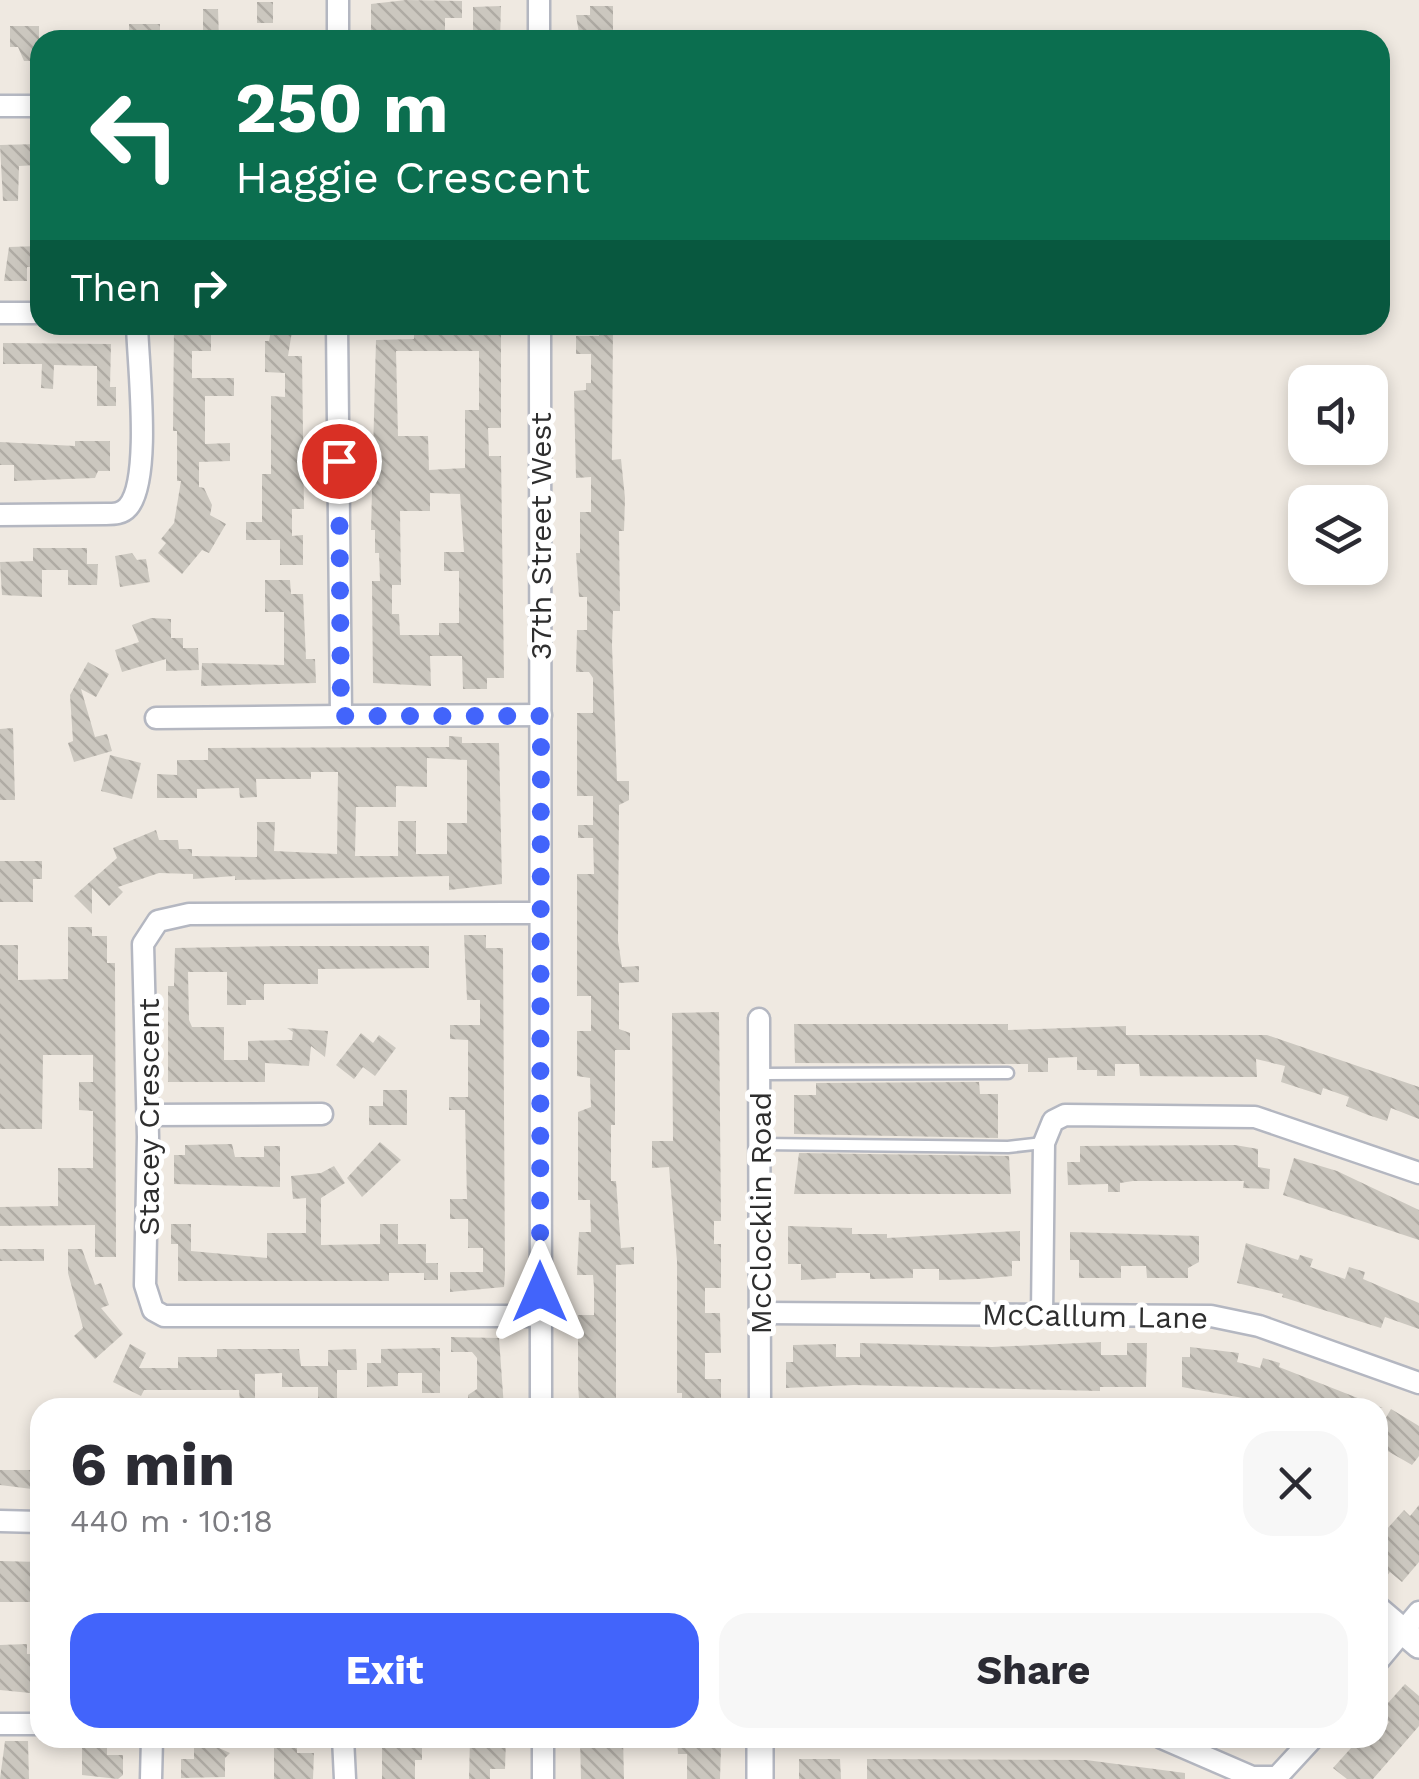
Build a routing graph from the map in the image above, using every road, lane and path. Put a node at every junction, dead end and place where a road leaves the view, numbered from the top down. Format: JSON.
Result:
{"nodes":[{"id":1,"x":338,"y":0,"type":"edge"},
{"id":2,"x":539,"y":0,"type":"edge"},
{"id":3,"x":338,"y":30,"type":"edge"},
{"id":4,"x":539,"y":30,"type":"edge"},
{"id":5,"x":0,"y":106,"type":"edge"},
{"id":6,"x":30,"y":106,"type":"edge"},
{"id":7,"x":30,"y":313,"type":"edge"},
{"id":8,"x":0,"y":314,"type":"edge"},
{"id":9,"x":137,"y":335,"type":"edge"},
{"id":10,"x":337,"y":335,"type":"edge"},
{"id":11,"x":540,"y":335,"type":"edge"},
{"id":12,"x":0,"y":515,"type":"edge"},
{"id":13,"x":341,"y":716,"type":"junction"},
{"id":14,"x":541,"y":716,"type":"junction"},
{"id":15,"x":156,"y":718,"type":"dead end"},
{"id":16,"x":540,"y":913,"type":"junction"},
{"id":17,"x":758,"y":1019,"type":"dead end"},
{"id":18,"x":1008,"y":1073,"type":"dead end"},
{"id":19,"x":759,"y":1074,"type":"junction"},
{"id":20,"x":322,"y":1114,"type":"dead end"},
{"id":21,"x":148,"y":1115,"type":"junction"},
{"id":22,"x":1044,"y":1143,"type":"junction"},
{"id":23,"x":759,"y":1144,"type":"junction"},
{"id":24,"x":1419,"y":1173,"type":"edge"},
{"id":25,"x":760,"y":1312,"type":"junction"},
{"id":26,"x":1042,"y":1314,"type":"junction"},
{"id":27,"x":540,"y":1316,"type":"junction"},
{"id":28,"x":1419,"y":1383,"type":"edge"},
{"id":29,"x":541,"y":1398,"type":"edge"},
{"id":30,"x":760,"y":1398,"type":"edge"},
{"id":31,"x":0,"y":1521,"type":"edge"},
{"id":32,"x":30,"y":1522,"type":"edge"},
{"id":33,"x":1388,"y":1615,"type":"edge"},
{"id":34,"x":1413,"y":1629,"type":"edge"},
{"id":35,"x":1388,"y":1652,"type":"edge"},
{"id":36,"x":0,"y":1724,"type":"edge"},
{"id":37,"x":30,"y":1724,"type":"edge"},
{"id":38,"x":152,"y":1748,"type":"edge"},
{"id":39,"x":343,"y":1748,"type":"edge"},
{"id":40,"x":543,"y":1748,"type":"edge"},
{"id":41,"x":760,"y":1748,"type":"edge"},
{"id":42,"x":1184,"y":1748,"type":"edge"},
{"id":43,"x":1304,"y":1748,"type":"edge"},
{"id":44,"x":152,"y":1779,"type":"edge"},
{"id":45,"x":345,"y":1779,"type":"edge"},
{"id":46,"x":543,"y":1779,"type":"edge"},
{"id":47,"x":760,"y":1779,"type":"edge"}],
"edges":[{"from":1,"to":3,"type":"street"},
{"from":2,"to":4,"type":"street"},
{"from":5,"to":6,"type":"street"},
{"from":7,"to":8,"type":"street"},
{"from":9,"to":12,"type":"street"},
{"from":10,"to":13,"type":"street"},
{"from":11,"to":14,"type":"street","name":"37th Street West"},
{"from":13,"to":14,"type":"street"},
{"from":13,"to":15,"type":"street"},
{"from":14,"to":16,"type":"street","name":"37th Street West"},
{"from":16,"to":21,"type":"street","name":"Stacey Crescent"},
{"from":16,"to":27,"type":"street","name":"37th Street West"},
{"from":17,"to":19,"type":"street","name":"McClocklin Road"},
{"from":18,"to":19,"type":"lane"},
{"from":19,"to":23,"type":"street","name":"McClocklin Road"},
{"from":20,"to":21,"type":"street"},
{"from":21,"to":27,"type":"street","name":"Stacey Crescent"},
{"from":22,"to":23,"type":"lane"},
{"from":22,"to":24,"type":"street"},
{"from":22,"to":26,"type":"street"},
{"from":23,"to":25,"type":"street","name":"McClocklin Road"},
{"from":25,"to":26,"type":"street","name":"McCallum Lane"},
{"from":25,"to":30,"type":"street","name":"McClocklin Road"},
{"from":26,"to":28,"type":"street","name":"McCallum Lane"},
{"from":27,"to":29,"type":"street","name":"37th Street West"},
{"from":31,"to":32,"type":"street"},
{"from":33,"to":34,"type":"street"},
{"from":34,"to":35,"type":"street"},
{"from":36,"to":37,"type":"street"},
{"from":38,"to":44,"type":"street"},
{"from":39,"to":45,"type":"street"},
{"from":40,"to":46,"type":"street"},
{"from":41,"to":47,"type":"street"},
{"from":42,"to":43,"type":"street"}]}
